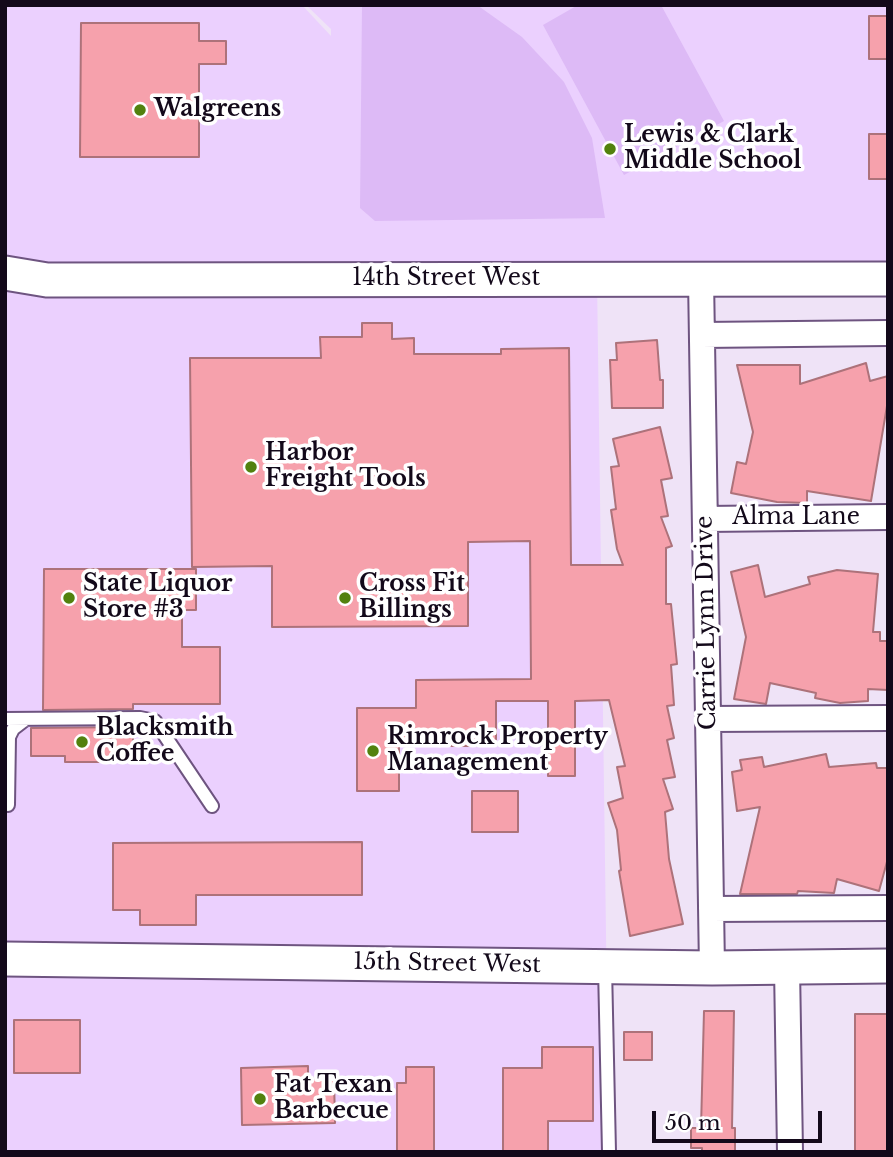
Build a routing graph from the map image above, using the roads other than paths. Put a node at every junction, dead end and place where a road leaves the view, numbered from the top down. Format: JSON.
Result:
{"nodes":[{"id":1,"x":5,"y":273,"type":"edge"},
{"id":2,"x":701,"y":278,"type":"junction"},
{"id":3,"x":888,"y":279,"type":"edge"},
{"id":4,"x":888,"y":333,"type":"edge"},
{"id":5,"x":702,"y":335,"type":"junction"},
{"id":6,"x":888,"y":517,"type":"edge"},
{"id":7,"x":705,"y":519,"type":"junction"},
{"id":8,"x":888,"y":718,"type":"edge"},
{"id":9,"x":5,"y":719,"type":"edge"},
{"id":10,"x":26,"y":719,"type":"junction"},
{"id":11,"x":708,"y":719,"type":"junction"},
{"id":12,"x":8,"y":806,"type":"dead end"},
{"id":13,"x":212,"y":806,"type":"dead end"},
{"id":14,"x":888,"y":908,"type":"edge"},
{"id":15,"x":711,"y":909,"type":"junction"},
{"id":16,"x":5,"y":959,"type":"edge"},
{"id":17,"x":605,"y":966,"type":"junction"},
{"id":18,"x":888,"y":966,"type":"edge"},
{"id":19,"x":787,"y":967,"type":"junction"},
{"id":20,"x":712,"y":968,"type":"junction"},
{"id":21,"x":609,"y":1152,"type":"edge"},
{"id":22,"x":790,"y":1152,"type":"edge"}],
"edges":[{"from":1,"to":2,"type":"street","name":"14th Street West"},
{"from":2,"to":3,"type":"street","name":"14th Street West"},
{"from":2,"to":5,"type":"street","name":"Carrie Lynn Drive"},
{"from":4,"to":5,"type":"street"},
{"from":5,"to":7,"type":"street","name":"Carrie Lynn Drive"},
{"from":6,"to":7,"type":"street","name":"Alma Lane"},
{"from":7,"to":11,"type":"street","name":"Carrie Lynn Drive"},
{"from":8,"to":11,"type":"street"},
{"from":9,"to":10,"type":"lane"},
{"from":10,"to":12,"type":"lane"},
{"from":10,"to":13,"type":"lane"},
{"from":11,"to":15,"type":"street","name":"Carrie Lynn Drive"},
{"from":14,"to":15,"type":"street"},
{"from":15,"to":20,"type":"street","name":"Carrie Lynn Drive"},
{"from":16,"to":17,"type":"street","name":"15th Street West"},
{"from":17,"to":20,"type":"street","name":"15th Street West"},
{"from":17,"to":21,"type":"lane"},
{"from":18,"to":19,"type":"street","name":"15th Street West"},
{"from":19,"to":20,"type":"street","name":"15th Street West"},
{"from":19,"to":22,"type":"street"}]}
